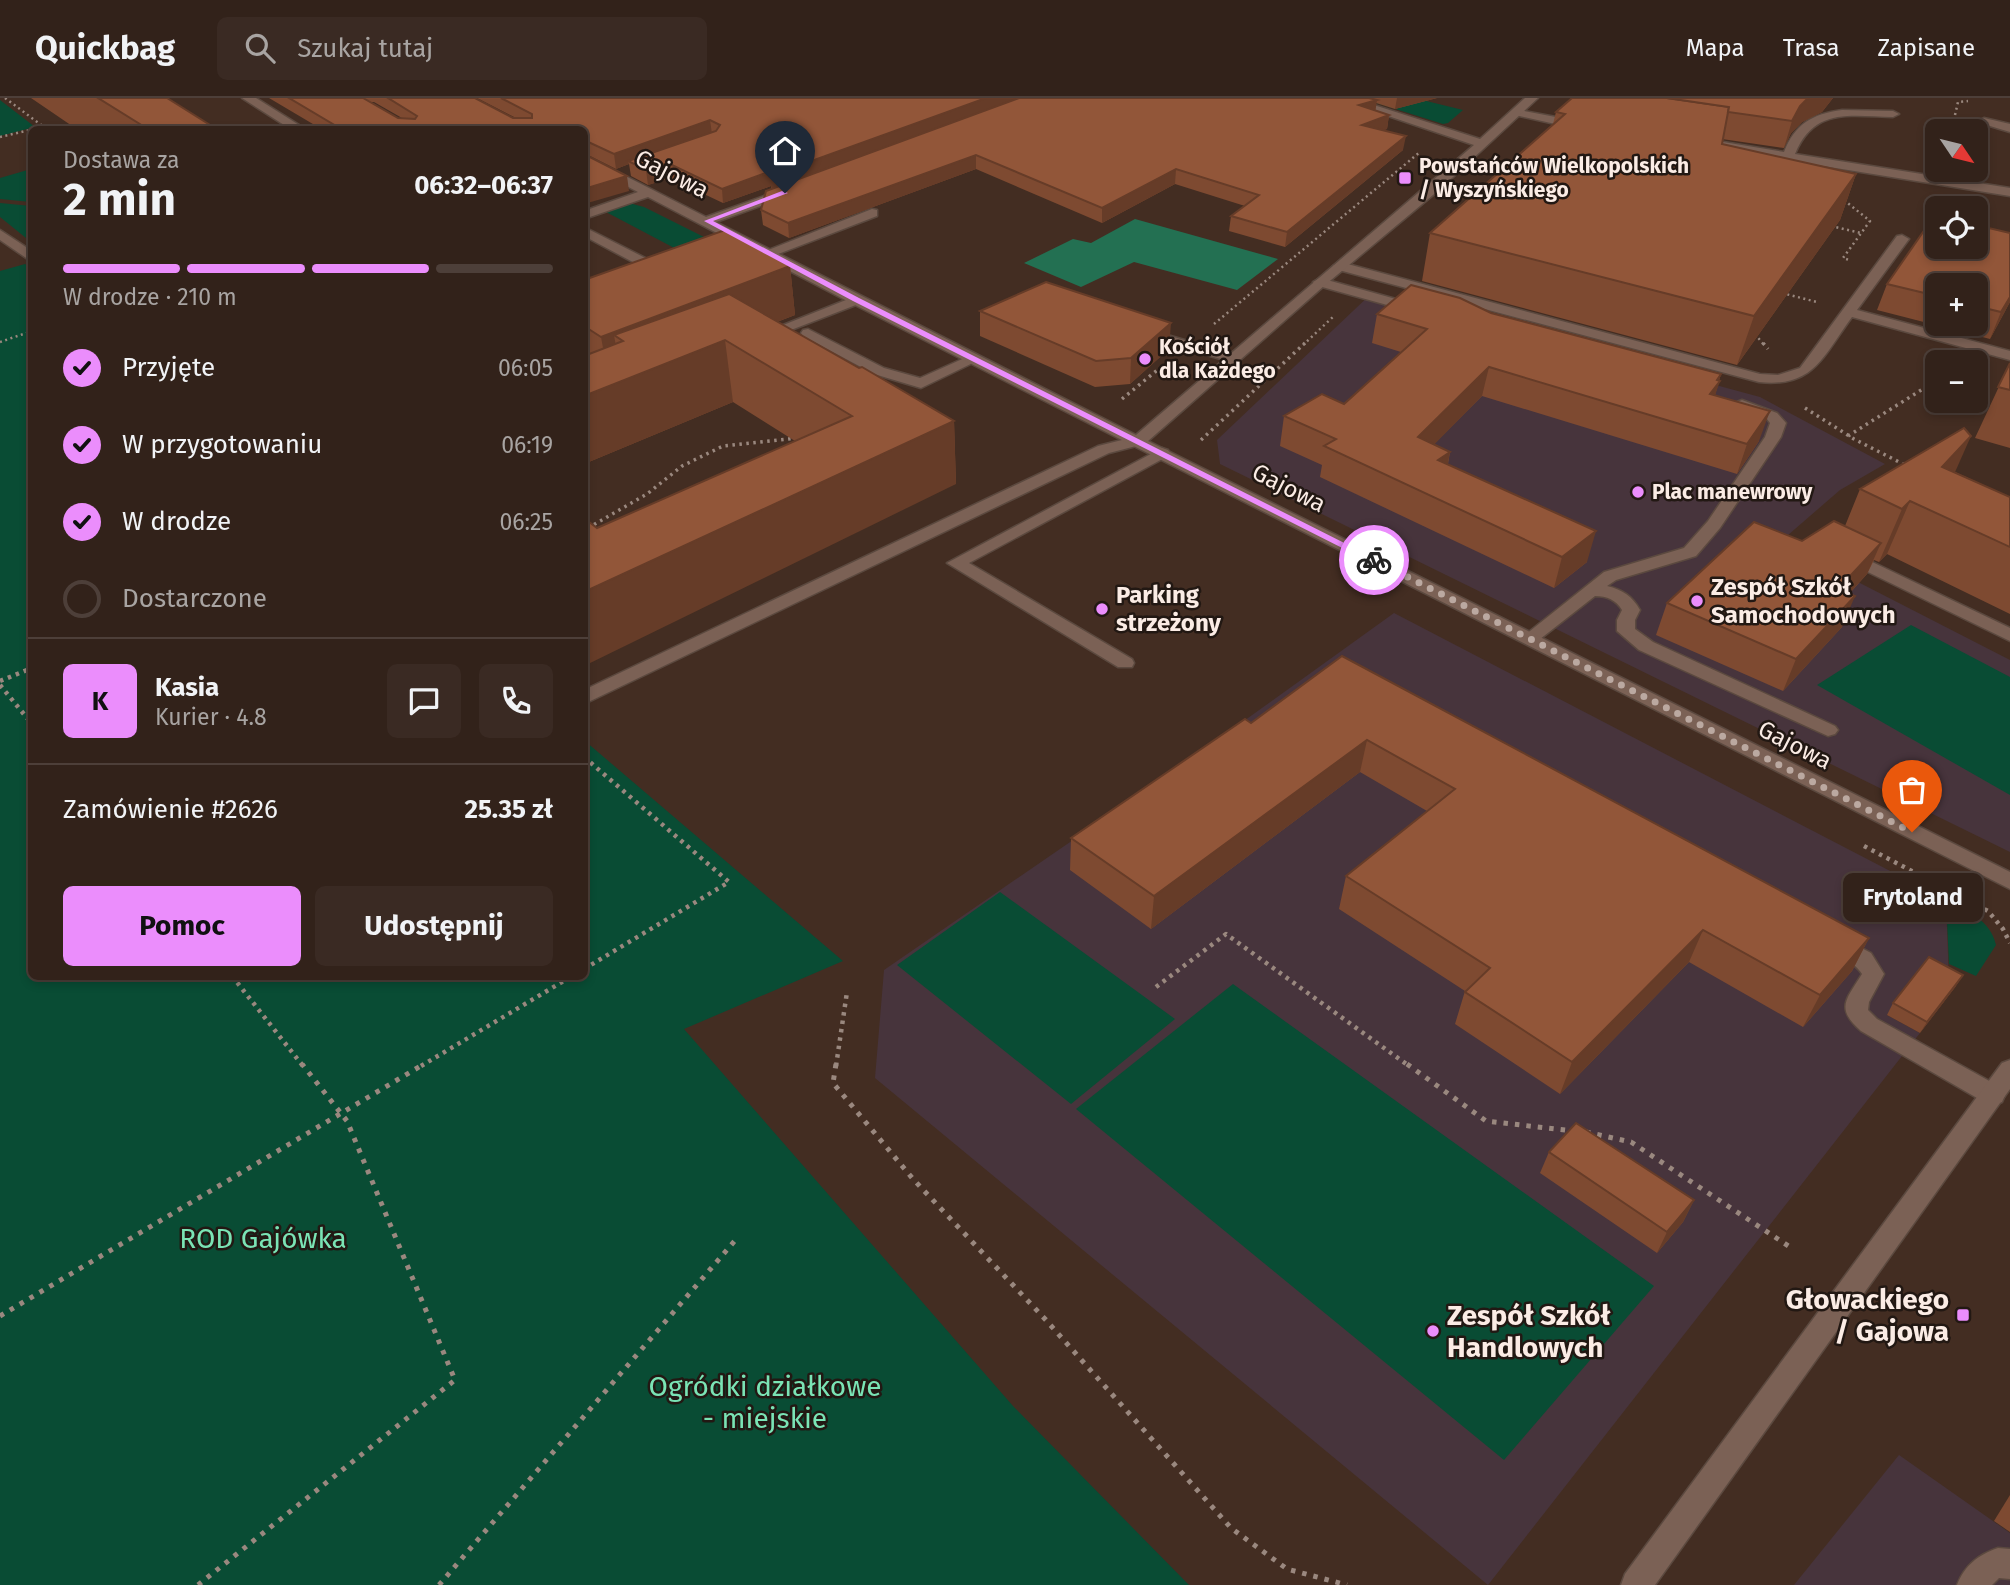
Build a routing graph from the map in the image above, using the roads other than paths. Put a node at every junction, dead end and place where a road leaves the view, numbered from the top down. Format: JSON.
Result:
{"nodes":[{"id":1,"x":248,"y":98,"type":"edge"},
{"id":2,"x":1341,"y":98,"type":"edge"},
{"id":3,"x":1532,"y":98,"type":"edge"},
{"id":4,"x":1519,"y":113,"type":"junction"},
{"id":5,"x":1893,"y":114,"type":"dead end"},
{"id":6,"x":1988,"y":122,"type":"edge"},
{"id":7,"x":294,"y":126,"type":"edge"},
{"id":8,"x":1599,"y":128,"type":"edge"},
{"id":9,"x":2010,"y":128,"type":"edge"},
{"id":10,"x":1696,"y":141,"type":"edge"},
{"id":11,"x":1483,"y":144,"type":"junction"},
{"id":12,"x":1789,"y":155,"type":"junction"},
{"id":13,"x":588,"y":160,"type":"edge"},
{"id":14,"x":797,"y":188,"type":"edge"},
{"id":15,"x":651,"y":192,"type":"junction"},
{"id":16,"x":2010,"y":192,"type":"edge"},
{"id":17,"x":872,"y":213,"type":"edge"},
{"id":18,"x":588,"y":214,"type":"edge"},
{"id":19,"x":707,"y":221,"type":"junction"},
{"id":20,"x":0,"y":233,"type":"edge"},
{"id":21,"x":588,"y":233,"type":"edge"},
{"id":22,"x":1902,"y":239,"type":"dead end"},
{"id":23,"x":764,"y":251,"type":"junction"},
{"id":24,"x":28,"y":255,"type":"edge"},
{"id":25,"x":744,"y":256,"type":"edge"},
{"id":26,"x":1340,"y":266,"type":"junction"},
{"id":27,"x":1320,"y":282,"type":"junction"},
{"id":28,"x":655,"y":289,"type":"edge"},
{"id":29,"x":856,"y":300,"type":"junction"},
{"id":30,"x":1848,"y":312,"type":"junction"},
{"id":31,"x":1435,"y":314,"type":"edge"},
{"id":32,"x":1127,"y":327,"type":"edge"},
{"id":33,"x":808,"y":333,"type":"dead end"},
{"id":34,"x":748,"y":342,"type":"edge"},
{"id":35,"x":2010,"y":356,"type":"edge"},
{"id":36,"x":1231,"y":358,"type":"junction"},
{"id":37,"x":974,"y":359,"type":"junction"},
{"id":38,"x":1720,"y":399,"type":"edge"},
{"id":39,"x":1138,"y":441,"type":"junction"},
{"id":40,"x":1162,"y":453,"type":"junction"},
{"id":41,"x":1833,"y":548,"type":"edge"},
{"id":42,"x":1590,"y":591,"type":"junction"},
{"id":43,"x":2010,"y":635,"type":"edge"},
{"id":44,"x":1530,"y":639,"type":"junction"},
{"id":45,"x":1125,"y":663,"type":"dead end"},
{"id":46,"x":588,"y":696,"type":"edge"},
{"id":47,"x":1828,"y":730,"type":"dead end"},
{"id":48,"x":2010,"y":881,"type":"edge"},
{"id":49,"x":1816,"y":931,"type":"edge"},
{"id":50,"x":2010,"y":1071,"type":"edge"},
{"id":51,"x":1993,"y":1095,"type":"junction"},
{"id":52,"x":2010,"y":1564,"type":"edge"},
{"id":53,"x":1636,"y":1585,"type":"edge"},
{"id":54,"x":1972,"y":1585,"type":"edge"}],
"edges":[{"from":1,"to":7,"type":"street"},
{"from":2,"to":11,"type":"street"},
{"from":3,"to":4,"type":"street"},
{"from":4,"to":8,"type":"street"},
{"from":4,"to":11,"type":"street"},
{"from":5,"to":12,"type":"street"},
{"from":6,"to":9,"type":"street"},
{"from":10,"to":12,"type":"street"},
{"from":11,"to":26,"type":"street"},
{"from":12,"to":16,"type":"street"},
{"from":13,"to":15,"type":"street","name":"Gajowa"},
{"from":14,"to":19,"type":"street"},
{"from":15,"to":18,"type":"street"},
{"from":15,"to":19,"type":"street","name":"Gajowa"},
{"from":17,"to":23,"type":"street"},
{"from":19,"to":23,"type":"street","name":"Gajowa"},
{"from":20,"to":24,"type":"street"},
{"from":21,"to":28,"type":"street"},
{"from":22,"to":30,"type":"street"},
{"from":23,"to":25,"type":"street"},
{"from":23,"to":29,"type":"street","name":"Gajowa"},
{"from":26,"to":27,"type":"street"},
{"from":26,"to":30,"type":"street"},
{"from":27,"to":31,"type":"street"},
{"from":27,"to":36,"type":"street"},
{"from":29,"to":34,"type":"street"},
{"from":29,"to":37,"type":"street","name":"Gajowa"},
{"from":30,"to":35,"type":"street"},
{"from":32,"to":36,"type":"street"},
{"from":33,"to":37,"type":"street"},
{"from":36,"to":39,"type":"street"},
{"from":37,"to":39,"type":"street","name":"Gajowa"},
{"from":38,"to":42,"type":"street"},
{"from":39,"to":40,"type":"street","name":"Gajowa"},
{"from":39,"to":46,"type":"street"},
{"from":40,"to":44,"type":"street","name":"Gajowa"},
{"from":40,"to":45,"type":"street"},
{"from":41,"to":43,"type":"street"},
{"from":42,"to":44,"type":"street"},
{"from":42,"to":47,"type":"street"},
{"from":44,"to":48,"type":"street","name":"Gajowa"},
{"from":49,"to":51,"type":"street"},
{"from":50,"to":51,"type":"street"},
{"from":51,"to":53,"type":"street"},
{"from":52,"to":54,"type":"street"}]}
